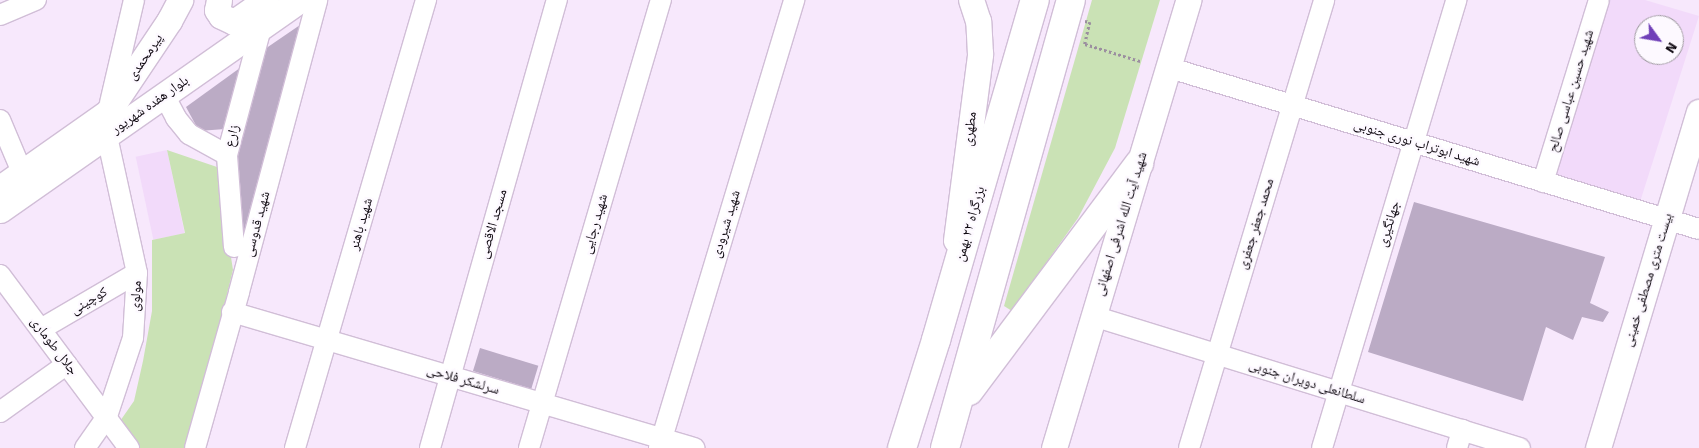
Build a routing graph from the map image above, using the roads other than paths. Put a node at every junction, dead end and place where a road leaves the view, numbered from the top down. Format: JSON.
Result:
{"nodes":[{"id":1,"x":36,"y":0,"type":"edge"},
{"id":2,"x":134,"y":0,"type":"edge"},
{"id":3,"x":180,"y":0,"type":"edge"},
{"id":4,"x":218,"y":0,"type":"edge"},
{"id":5,"x":266,"y":0,"type":"edge"},
{"id":6,"x":300,"y":0,"type":"edge"},
{"id":7,"x":316,"y":0,"type":"edge"},
{"id":8,"x":426,"y":0,"type":"edge"},
{"id":9,"x":557,"y":0,"type":"edge"},
{"id":10,"x":661,"y":0,"type":"edge"},
{"id":11,"x":794,"y":0,"type":"edge"},
{"id":12,"x":970,"y":0,"type":"edge"},
{"id":13,"x":1018,"y":0,"type":"edge"},
{"id":14,"x":1035,"y":0,"type":"edge"},
{"id":15,"x":1071,"y":0,"type":"edge"},
{"id":16,"x":1188,"y":0,"type":"edge"},
{"id":17,"x":1324,"y":0,"type":"edge"},
{"id":18,"x":1456,"y":0,"type":"edge"},
{"id":19,"x":1599,"y":0,"type":"edge"},
{"id":20,"x":0,"y":15,"type":"edge"},
{"id":21,"x":261,"y":28,"type":"junction"},
{"id":22,"x":1167,"y":67,"type":"junction"},
{"id":23,"x":164,"y":95,"type":"junction"},
{"id":24,"x":1292,"y":105,"type":"junction"},
{"id":25,"x":1699,"y":112,"type":"edge"},
{"id":26,"x":108,"y":124,"type":"junction"},
{"id":27,"x":1,"y":126,"type":"edge"},
{"id":28,"x":1413,"y":142,"type":"junction"},
{"id":29,"x":227,"y":155,"type":"junction"},
{"id":30,"x":1139,"y":164,"type":"junction"},
{"id":31,"x":22,"y":172,"type":"junction"},
{"id":32,"x":1543,"y":182,"type":"junction"},
{"id":33,"x":0,"y":188,"type":"edge"},
{"id":34,"x":0,"y":210,"type":"edge"},
{"id":35,"x":1667,"y":220,"type":"junction"},
{"id":36,"x":1699,"y":229,"type":"edge"},
{"id":37,"x":234,"y":246,"type":"dead end"},
{"id":38,"x":954,"y":259,"type":"junction"},
{"id":39,"x":137,"y":273,"type":"junction"},
{"id":40,"x":0,"y":275,"type":"edge"},
{"id":41,"x":232,"y":312,"type":"junction"},
{"id":42,"x":1093,"y":316,"type":"junction"},
{"id":43,"x":41,"y":329,"type":"junction"},
{"id":44,"x":327,"y":340,"type":"junction"},
{"id":45,"x":1217,"y":354,"type":"junction"},
{"id":46,"x":67,"y":364,"type":"junction"},
{"id":47,"x":927,"y":369,"type":"junction"},
{"id":48,"x":450,"y":376,"type":"junction"},
{"id":49,"x":1339,"y":392,"type":"junction"},
{"id":50,"x":542,"y":404,"type":"junction"},
{"id":51,"x":959,"y":404,"type":"junction"},
{"id":52,"x":0,"y":412,"type":"edge"},
{"id":53,"x":107,"y":416,"type":"junction"},
{"id":54,"x":1459,"y":439,"type":"edge"},
{"id":55,"x":660,"y":443,"type":"edge"},
{"id":56,"x":85,"y":448,"type":"edge"},
{"id":57,"x":129,"y":448,"type":"edge"},
{"id":58,"x":194,"y":448,"type":"edge"},
{"id":59,"x":295,"y":448,"type":"edge"},
{"id":60,"x":430,"y":448,"type":"edge"},
{"id":61,"x":529,"y":448,"type":"edge"},
{"id":62,"x":694,"y":448,"type":"edge"},
{"id":63,"x":902,"y":448,"type":"edge"},
{"id":64,"x":945,"y":448,"type":"edge"},
{"id":65,"x":1054,"y":448,"type":"edge"},
{"id":66,"x":1188,"y":448,"type":"edge"},
{"id":67,"x":1322,"y":448,"type":"edge"},
{"id":68,"x":1520,"y":448,"type":"edge"},
{"id":69,"x":1598,"y":448,"type":"edge"}],
"edges":[{"from":1,"to":20,"type":"street"},
{"from":2,"to":26,"type":"street"},
{"from":3,"to":26,"type":"main road","name":"پیرمحمدی"},
{"from":4,"to":5,"type":"main road"},
{"from":6,"to":21,"type":"main road","name":"بلوار هفده شهریور"},
{"from":7,"to":41,"type":"street","name":"شهید قدوسی"},
{"from":8,"to":44,"type":"street","name":"شهید باهنر"},
{"from":9,"to":48,"type":"street","name":"مسجد الاقصی"},
{"from":10,"to":50,"type":"street","name":"شهید رجایی"},
{"from":11,"to":55,"type":"street","name":"شهید شیرودی"},
{"from":12,"to":38,"type":"main road","name":"مطهری"},
{"from":13,"to":38,"type":"highway"},
{"from":14,"to":47,"type":"highway","name":"بزرگراه ۲۲ بهمن"},
{"from":15,"to":51,"type":"highway"},
{"from":16,"to":22,"type":"main road","name":"شهید آیت الله اشرفی اصفهانی"},
{"from":17,"to":24,"type":"street","name":"محمد جعفر جعفری"},
{"from":18,"to":28,"type":"street","name":"جهانگیری"},
{"from":19,"to":32,"type":"street","name":"شهید حسین عباسی صالح"},
{"from":21,"to":23,"type":"main road","name":"بلوار هفده شهریور"},
{"from":21,"to":29,"type":"street","name":"زارع"},
{"from":22,"to":24,"type":"street","name":"شهید ابوتراب نوری جنوبی"},
{"from":22,"to":30,"type":"main road","name":"شهید آیت الله اشرفی اصفهانی"},
{"from":23,"to":26,"type":"main road","name":"بلوار هفده شهریور"},
{"from":23,"to":29,"type":"street"},
{"from":24,"to":28,"type":"street","name":"شهید ابوتراب نوری جنوبی"},
{"from":24,"to":45,"type":"street","name":"محمد جعفر جعفری"},
{"from":25,"to":35,"type":"main road","name":"بیست متری مصطفی خمینی"},
{"from":26,"to":31,"type":"main road","name":"بلوار هفده شهریور"},
{"from":26,"to":34,"type":"main road","name":"بلوار هفده شهریور"},
{"from":26,"to":39,"type":"street","name":"مولوی"},
{"from":27,"to":31,"type":"street"},
{"from":28,"to":32,"type":"street","name":"شهید ابوتراب نوری جنوبی"},
{"from":28,"to":49,"type":"street","name":"جهانگیری"},
{"from":29,"to":37,"type":"street","name":"زارع"},
{"from":30,"to":42,"type":"main road","name":"شهید آیت الله اشرفی اصفهانی"},
{"from":30,"to":51,"type":"highway"},
{"from":31,"to":33,"type":"main road","name":"بلوار هفده شهریور"},
{"from":32,"to":35,"type":"street","name":"شهید ابوتراب نوری جنوبی"},
{"from":35,"to":36,"type":"street","name":"شهید ابوتراب نوری جنوبی"},
{"from":35,"to":69,"type":"main road","name":"بیست متری مصطفی خمینی"},
{"from":38,"to":47,"type":"highway"},
{"from":39,"to":43,"type":"street","name":"کوچینی"},
{"from":39,"to":53,"type":"street","name":"مولوی"},
{"from":40,"to":43,"type":"street","name":"جلال طوماری"},
{"from":41,"to":44,"type":"street","name":"سرلشکر فلاحی"},
{"from":41,"to":58,"type":"street","name":"شهید قدوسی"},
{"from":42,"to":45,"type":"street","name":"سلطانعلی دویران جنوبی"},
{"from":42,"to":65,"type":"main road","name":"شهید آیت الله اشرفی اصفهانی"},
{"from":43,"to":46,"type":"street","name":"جلال طوماری"},
{"from":44,"to":48,"type":"street","name":"سرلشکر فلاحی"},
{"from":44,"to":59,"type":"street","name":"شهید باهنر"},
{"from":45,"to":49,"type":"street","name":"سلطانعلی دویران جنوبی"},
{"from":45,"to":66,"type":"street","name":"محمد جعفر جعفری"},
{"from":46,"to":52,"type":"street"},
{"from":46,"to":53,"type":"street","name":"جلال طوماری"},
{"from":47,"to":63,"type":"highway","name":"بزرگراه ۲۲ بهمن"},
{"from":48,"to":50,"type":"street","name":"سرلشکر فلاحی"},
{"from":48,"to":60,"type":"street","name":"مسجد الاقصی"},
{"from":49,"to":54,"type":"street","name":"سلطانعلی دویران جنوبی"},
{"from":49,"to":67,"type":"street","name":"جهانگیری"},
{"from":50,"to":55,"type":"street","name":"سرلشکر فلاحی"},
{"from":50,"to":61,"type":"street","name":"شهید رجایی"},
{"from":51,"to":64,"type":"highway"},
{"from":53,"to":56,"type":"street","name":"مولوی"},
{"from":53,"to":57,"type":"street","name":"جلال طوماری"},
{"from":54,"to":68,"type":"street","name":"سلطانعلی دویران جنوبی"},
{"from":55,"to":62,"type":"street","name":"سرلشکر فلاحی"}]}
